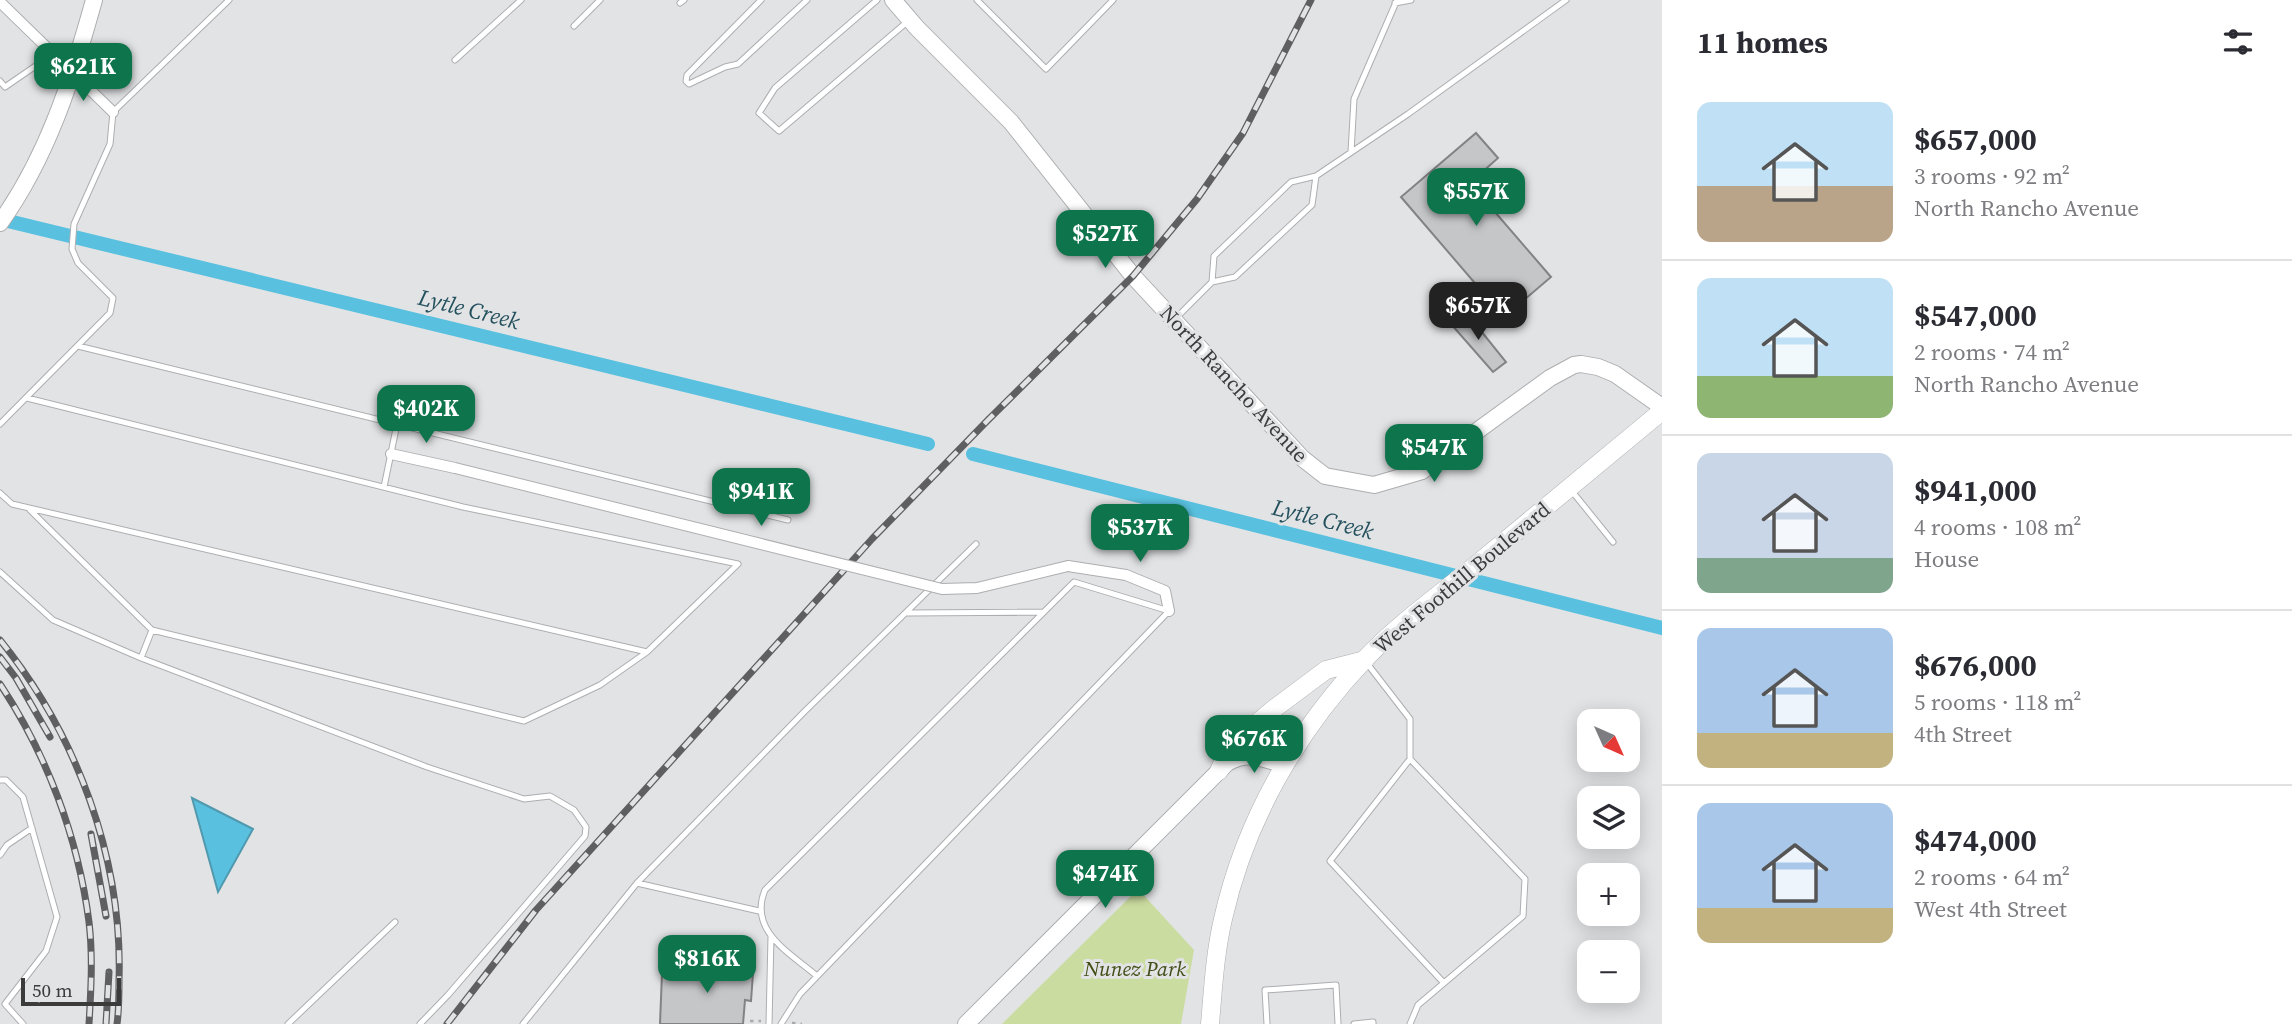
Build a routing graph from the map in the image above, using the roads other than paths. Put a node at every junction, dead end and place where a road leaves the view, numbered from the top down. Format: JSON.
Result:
{"nodes":[{"id":1,"x":94,"y":0,"type":"edge"},
{"id":2,"x":229,"y":0,"type":"edge"},
{"id":3,"x":521,"y":0,"type":"edge"},
{"id":4,"x":600,"y":0,"type":"edge"},
{"id":5,"x":761,"y":0,"type":"edge"},
{"id":6,"x":807,"y":0,"type":"edge"},
{"id":7,"x":877,"y":0,"type":"edge"},
{"id":8,"x":893,"y":0,"type":"edge"},
{"id":9,"x":977,"y":0,"type":"edge"},
{"id":10,"x":1113,"y":0,"type":"edge"},
{"id":11,"x":1411,"y":0,"type":"edge"},
{"id":12,"x":1566,"y":0,"type":"edge"},
{"id":13,"x":0,"y":2,"type":"edge"},
{"id":14,"x":1396,"y":2,"type":"edge"},
{"id":15,"x":910,"y":20,"type":"junction"},
{"id":16,"x":574,"y":26,"type":"dead end"},
{"id":17,"x":52,"y":54,"type":"junction"},
{"id":18,"x":455,"y":60,"type":"dead end"},
{"id":19,"x":73,"y":75,"type":"junction"},
{"id":20,"x":0,"y":81,"type":"edge"},
{"id":21,"x":113,"y":112,"type":"junction"},
{"id":22,"x":1350,"y":153,"type":"junction"},
{"id":23,"x":1316,"y":176,"type":"junction"},
{"id":24,"x":0,"y":223,"type":"edge"},
{"id":25,"x":1212,"y":282,"type":"junction"},
{"id":26,"x":1174,"y":320,"type":"junction"},
{"id":27,"x":78,"y":346,"type":"junction"},
{"id":28,"x":27,"y":398,"type":"junction"},
{"id":29,"x":1662,"y":409,"type":"edge"},
{"id":30,"x":0,"y":424,"type":"edge"},
{"id":31,"x":397,"y":424,"type":"junction"},
{"id":32,"x":391,"y":454,"type":"junction"},
{"id":33,"x":384,"y":488,"type":"junction"},
{"id":34,"x":1569,"y":488,"type":"junction"},
{"id":35,"x":0,"y":493,"type":"edge"},
{"id":36,"x":28,"y":508,"type":"junction"},
{"id":37,"x":788,"y":520,"type":"dead end"},
{"id":38,"x":1614,"y":542,"type":"dead end"},
{"id":39,"x":976,"y":544,"type":"dead end"},
{"id":40,"x":0,"y":572,"type":"edge"},
{"id":41,"x":1169,"y":611,"type":"junction"},
{"id":42,"x":1044,"y":612,"type":"junction"},
{"id":43,"x":907,"y":613,"type":"junction"},
{"id":44,"x":152,"y":630,"type":"junction"},
{"id":45,"x":647,"y":652,"type":"junction"},
{"id":46,"x":141,"y":658,"type":"junction"},
{"id":47,"x":1365,"y":660,"type":"junction"},
{"id":48,"x":1410,"y":759,"type":"junction"},
{"id":49,"x":1284,"y":765,"type":"junction"},
{"id":50,"x":1219,"y":771,"type":"junction"},
{"id":51,"x":0,"y":780,"type":"edge"},
{"id":52,"x":32,"y":828,"type":"junction"},
{"id":53,"x":0,"y":855,"type":"edge"},
{"id":54,"x":637,"y":883,"type":"junction"},
{"id":55,"x":760,"y":911,"type":"junction"},
{"id":56,"x":394,"y":922,"type":"dead end"},
{"id":57,"x":771,"y":936,"type":"junction"},
{"id":58,"x":817,"y":976,"type":"junction"},
{"id":59,"x":1443,"y":982,"type":"junction"},
{"id":60,"x":2,"y":1002,"type":"edge"},
{"id":61,"x":23,"y":1024,"type":"edge"},
{"id":62,"x":288,"y":1024,"type":"edge"},
{"id":63,"x":420,"y":1024,"type":"edge"},
{"id":64,"x":523,"y":1024,"type":"edge"},
{"id":65,"x":769,"y":1024,"type":"edge"},
{"id":66,"x":781,"y":1024,"type":"edge"},
{"id":67,"x":966,"y":1024,"type":"edge"},
{"id":68,"x":1210,"y":1024,"type":"edge"},
{"id":69,"x":1267,"y":1024,"type":"edge"},
{"id":70,"x":1338,"y":1024,"type":"edge"},
{"id":71,"x":1354,"y":1024,"type":"edge"},
{"id":72,"x":1373,"y":1024,"type":"edge"},
{"id":73,"x":1410,"y":1024,"type":"edge"}],
"edges":[{"from":1,"to":19,"type":"street"},
{"from":2,"to":21,"type":"lane"},
{"from":3,"to":18,"type":"lane"},
{"from":4,"to":16,"type":"lane"},
{"from":5,"to":6,"type":"lane"},
{"from":7,"to":15,"type":"lane"},
{"from":8,"to":15,"type":"street","name":"North Rancho Avenue"},
{"from":9,"to":10,"type":"lane"},
{"from":11,"to":14,"type":"lane"},
{"from":12,"to":22,"type":"lane"},
{"from":13,"to":17,"type":"street"},
{"from":14,"to":22,"type":"lane"},
{"from":15,"to":26,"type":"street","name":"North Rancho Avenue"},
{"from":17,"to":19,"type":"street"},
{"from":17,"to":20,"type":"lane"},
{"from":19,"to":21,"type":"street"},
{"from":19,"to":24,"type":"street"},
{"from":21,"to":27,"type":"lane"},
{"from":22,"to":23,"type":"lane"},
{"from":23,"to":25,"type":"lane"},
{"from":23,"to":25,"type":"lane"},
{"from":25,"to":26,"type":"lane"},
{"from":26,"to":29,"type":"street","name":"North Rancho Avenue"},
{"from":27,"to":28,"type":"lane"},
{"from":27,"to":31,"type":"lane"},
{"from":28,"to":30,"type":"lane"},
{"from":28,"to":33,"type":"lane"},
{"from":29,"to":34,"type":"main road","name":"West Foothill Boulevard"},
{"from":31,"to":32,"type":"lane"},
{"from":31,"to":37,"type":"lane"},
{"from":32,"to":33,"type":"lane"},
{"from":32,"to":41,"type":"street","bridge":true},
{"from":33,"to":45,"type":"lane"},
{"from":34,"to":38,"type":"lane"},
{"from":34,"to":47,"type":"main road","name":"West Foothill Boulevard"},
{"from":35,"to":36,"type":"lane"},
{"from":36,"to":44,"type":"lane"},
{"from":36,"to":45,"type":"lane"},
{"from":39,"to":43,"type":"lane"},
{"from":40,"to":46,"type":"lane"},
{"from":41,"to":42,"type":"lane"},
{"from":41,"to":58,"type":"lane"},
{"from":42,"to":43,"type":"lane"},
{"from":42,"to":55,"type":"lane"},
{"from":43,"to":54,"type":"lane"},
{"from":44,"to":45,"type":"lane"},
{"from":44,"to":46,"type":"lane"},
{"from":46,"to":63,"type":"lane"},
{"from":47,"to":48,"type":"lane"},
{"from":47,"to":49,"type":"main road","name":"West Foothill Boulevard"},
{"from":47,"to":50,"type":"main road"},
{"from":48,"to":59,"type":"lane"},
{"from":48,"to":59,"type":"lane"},
{"from":49,"to":50,"type":"street"},
{"from":49,"to":68,"type":"main road","name":"West Foothill Boulevard"},
{"from":50,"to":67,"type":"street"},
{"from":51,"to":52,"type":"lane"},
{"from":52,"to":53,"type":"lane"},
{"from":52,"to":60,"type":"lane"},
{"from":54,"to":55,"type":"lane"},
{"from":54,"to":64,"type":"lane"},
{"from":55,"to":57,"type":"lane"},
{"from":56,"to":62,"type":"lane"},
{"from":57,"to":58,"type":"lane"},
{"from":57,"to":65,"type":"lane"},
{"from":58,"to":66,"type":"lane"},
{"from":59,"to":73,"type":"lane"},
{"from":60,"to":61,"type":"lane"},
{"from":69,"to":70,"type":"lane"},
{"from":71,"to":72,"type":"lane"}]}
